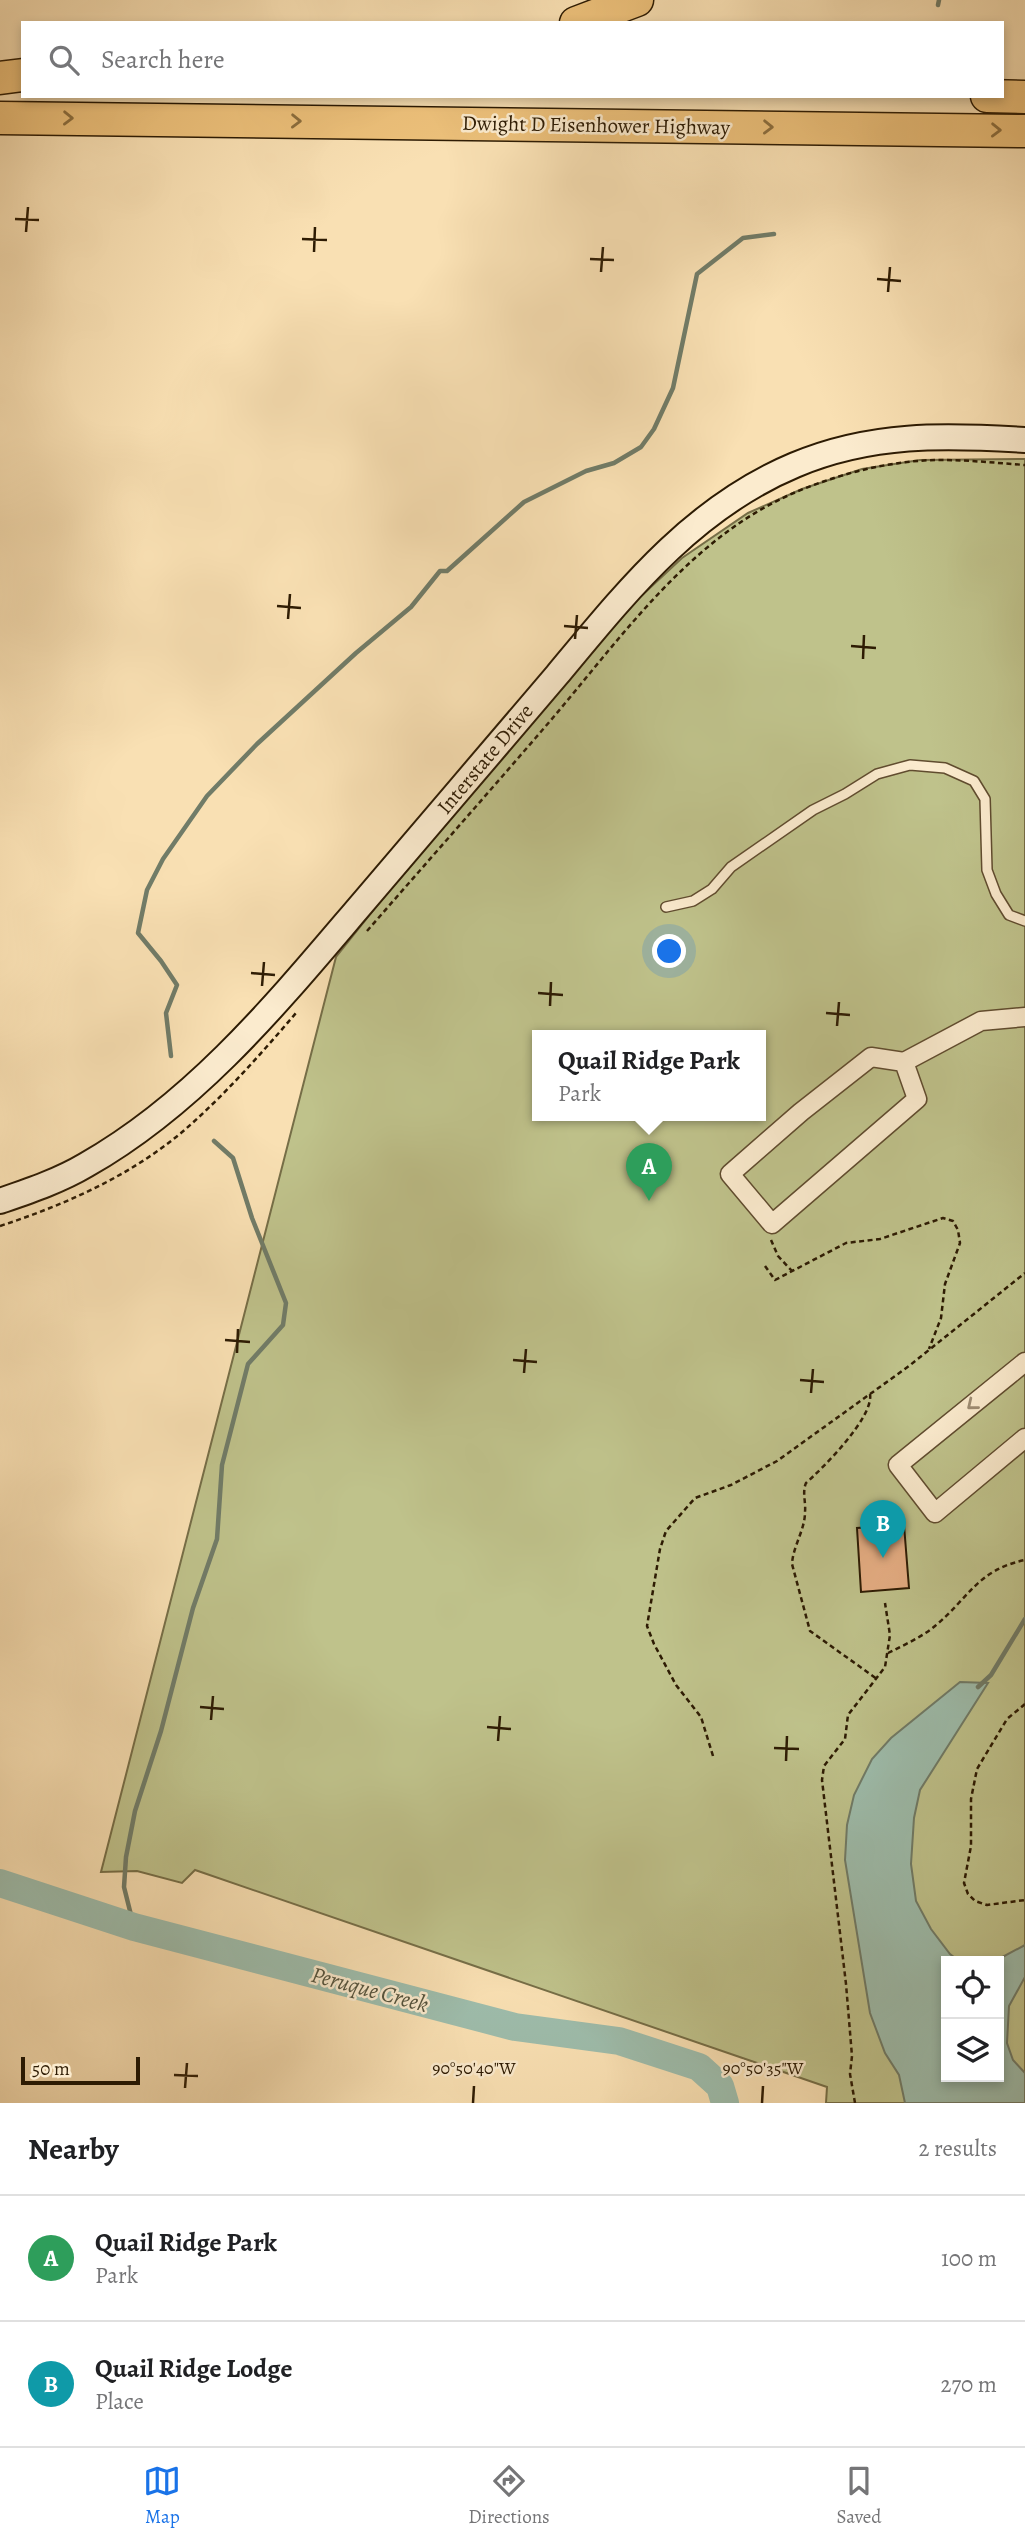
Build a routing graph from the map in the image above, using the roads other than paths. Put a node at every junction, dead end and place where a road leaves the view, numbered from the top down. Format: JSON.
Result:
{"nodes":[{"id":1,"x":637,"y":0,"type":"edge"},
{"id":2,"x":581,"y":21,"type":"edge"},
{"id":3,"x":21,"y":76,"type":"edge"},
{"id":4,"x":0,"y":81,"type":"edge"},
{"id":5,"x":21,"y":84,"type":"edge"},
{"id":6,"x":1004,"y":96,"type":"edge"},
{"id":7,"x":1025,"y":97,"type":"edge"},
{"id":8,"x":0,"y":118,"type":"edge"},
{"id":9,"x":1025,"y":131,"type":"edge"},
{"id":10,"x":1025,"y":440,"type":"edge"},
{"id":11,"x":666,"y":907,"type":"dead end"},
{"id":12,"x":1025,"y":921,"type":"edge"},
{"id":13,"x":1025,"y":1017,"type":"edge"},
{"id":14,"x":904,"y":1062,"type":"junction"},
{"id":15,"x":0,"y":1201,"type":"edge"},
{"id":16,"x":1025,"y":1362,"type":"edge"},
{"id":17,"x":1025,"y":1437,"type":"edge"}],
"edges":[{"from":1,"to":2,"type":"highway"},
{"from":3,"to":4,"type":"highway"},
{"from":4,"to":5,"type":"highway"},
{"from":6,"to":7,"type":"highway"},
{"from":8,"to":9,"type":"highway","name":"Dwight D Eisenhower Highway","one_way":true},
{"from":10,"to":15,"type":"main road","name":"Interstate Drive"},
{"from":11,"to":12,"type":"lane"},
{"from":13,"to":14,"type":"street"},
{"from":14,"to":14,"type":"street"},
{"from":16,"to":17,"type":"street","one_way":true}]}
